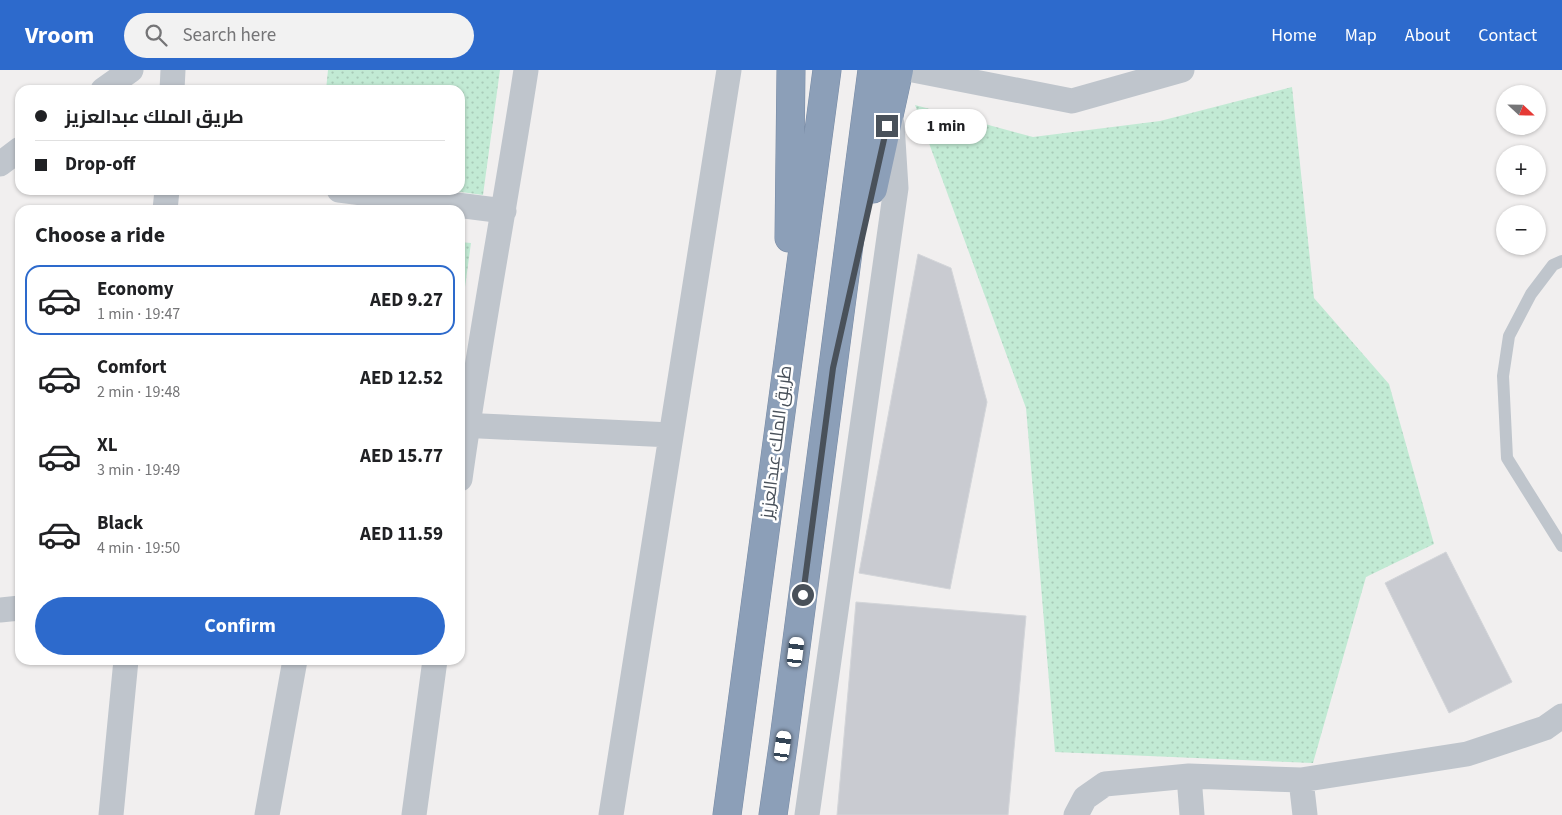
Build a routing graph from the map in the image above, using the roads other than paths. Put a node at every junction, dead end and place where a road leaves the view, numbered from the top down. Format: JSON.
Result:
{"nodes":[{"id":1,"x":131,"y":70,"type":"edge"},
{"id":2,"x":173,"y":70,"type":"edge"},
{"id":3,"x":526,"y":70,"type":"edge"},
{"id":4,"x":729,"y":70,"type":"edge"},
{"id":5,"x":791,"y":70,"type":"edge"},
{"id":6,"x":827,"y":70,"type":"edge"},
{"id":7,"x":872,"y":70,"type":"edge"},
{"id":8,"x":899,"y":70,"type":"edge"},
{"id":9,"x":913,"y":70,"type":"edge"},
{"id":10,"x":1182,"y":70,"type":"edge"},
{"id":11,"x":110,"y":85,"type":"edge"},
{"id":12,"x":172,"y":85,"type":"edge"},
{"id":13,"x":891,"y":107,"type":"junction"},
{"id":14,"x":15,"y":154,"type":"edge"},
{"id":15,"x":0,"y":164,"type":"edge"},
{"id":16,"x":378,"y":195,"type":"edge"},
{"id":17,"x":457,"y":205,"type":"edge"},
{"id":18,"x":465,"y":206,"type":"edge"},
{"id":19,"x":504,"y":211,"type":"junction"},
{"id":20,"x":1562,"y":261,"type":"edge"},
{"id":21,"x":787,"y":361,"type":"junction"},
{"id":22,"x":833,"y":368,"type":"junction"},
{"id":23,"x":465,"y":421,"type":"edge"},
{"id":24,"x":465,"y":426,"type":"edge"},
{"id":25,"x":670,"y":435,"type":"junction"},
{"id":26,"x":1562,"y":546,"type":"edge"},
{"id":27,"x":15,"y":608,"type":"edge"},
{"id":28,"x":0,"y":610,"type":"edge"},
{"id":29,"x":126,"y":665,"type":"edge"},
{"id":30,"x":294,"y":665,"type":"edge"},
{"id":31,"x":434,"y":665,"type":"edge"},
{"id":32,"x":1562,"y":716,"type":"edge"},
{"id":33,"x":1190,"y":776,"type":"junction"},
{"id":34,"x":1301,"y":780,"type":"junction"},
{"id":35,"x":111,"y":815,"type":"edge"},
{"id":36,"x":267,"y":815,"type":"edge"},
{"id":37,"x":414,"y":815,"type":"edge"},
{"id":38,"x":611,"y":815,"type":"edge"},
{"id":39,"x":726,"y":815,"type":"edge"},
{"id":40,"x":773,"y":815,"type":"edge"},
{"id":41,"x":806,"y":815,"type":"edge"},
{"id":42,"x":1076,"y":815,"type":"edge"},
{"id":43,"x":1192,"y":815,"type":"edge"},
{"id":44,"x":1305,"y":815,"type":"edge"}],
"edges":[{"from":1,"to":11,"type":"street"},
{"from":2,"to":12,"type":"street"},
{"from":3,"to":19,"type":"street"},
{"from":4,"to":25,"type":"street"},
{"from":5,"to":21,"type":"highway"},
{"from":6,"to":21,"type":"highway","name":"طريق الملك عبدالعزيز"},
{"from":7,"to":22,"type":"highway"},
{"from":8,"to":13,"type":"highway"},
{"from":9,"to":10,"type":"street"},
{"from":13,"to":22,"type":"highway"},
{"from":13,"to":41,"type":"street"},
{"from":14,"to":15,"type":"street"},
{"from":16,"to":17,"type":"street"},
{"from":18,"to":19,"type":"street"},
{"from":19,"to":23,"type":"street"},
{"from":20,"to":26,"type":"lane"},
{"from":21,"to":39,"type":"highway","name":"طريق الملك عبدالعزيز"},
{"from":22,"to":40,"type":"highway"},
{"from":24,"to":25,"type":"street"},
{"from":25,"to":38,"type":"street"},
{"from":27,"to":28,"type":"street"},
{"from":29,"to":35,"type":"street"},
{"from":30,"to":36,"type":"street"},
{"from":31,"to":37,"type":"street"},
{"from":32,"to":34,"type":"street"},
{"from":33,"to":34,"type":"street"},
{"from":33,"to":42,"type":"street"},
{"from":33,"to":43,"type":"street"},
{"from":34,"to":44,"type":"street"}]}
